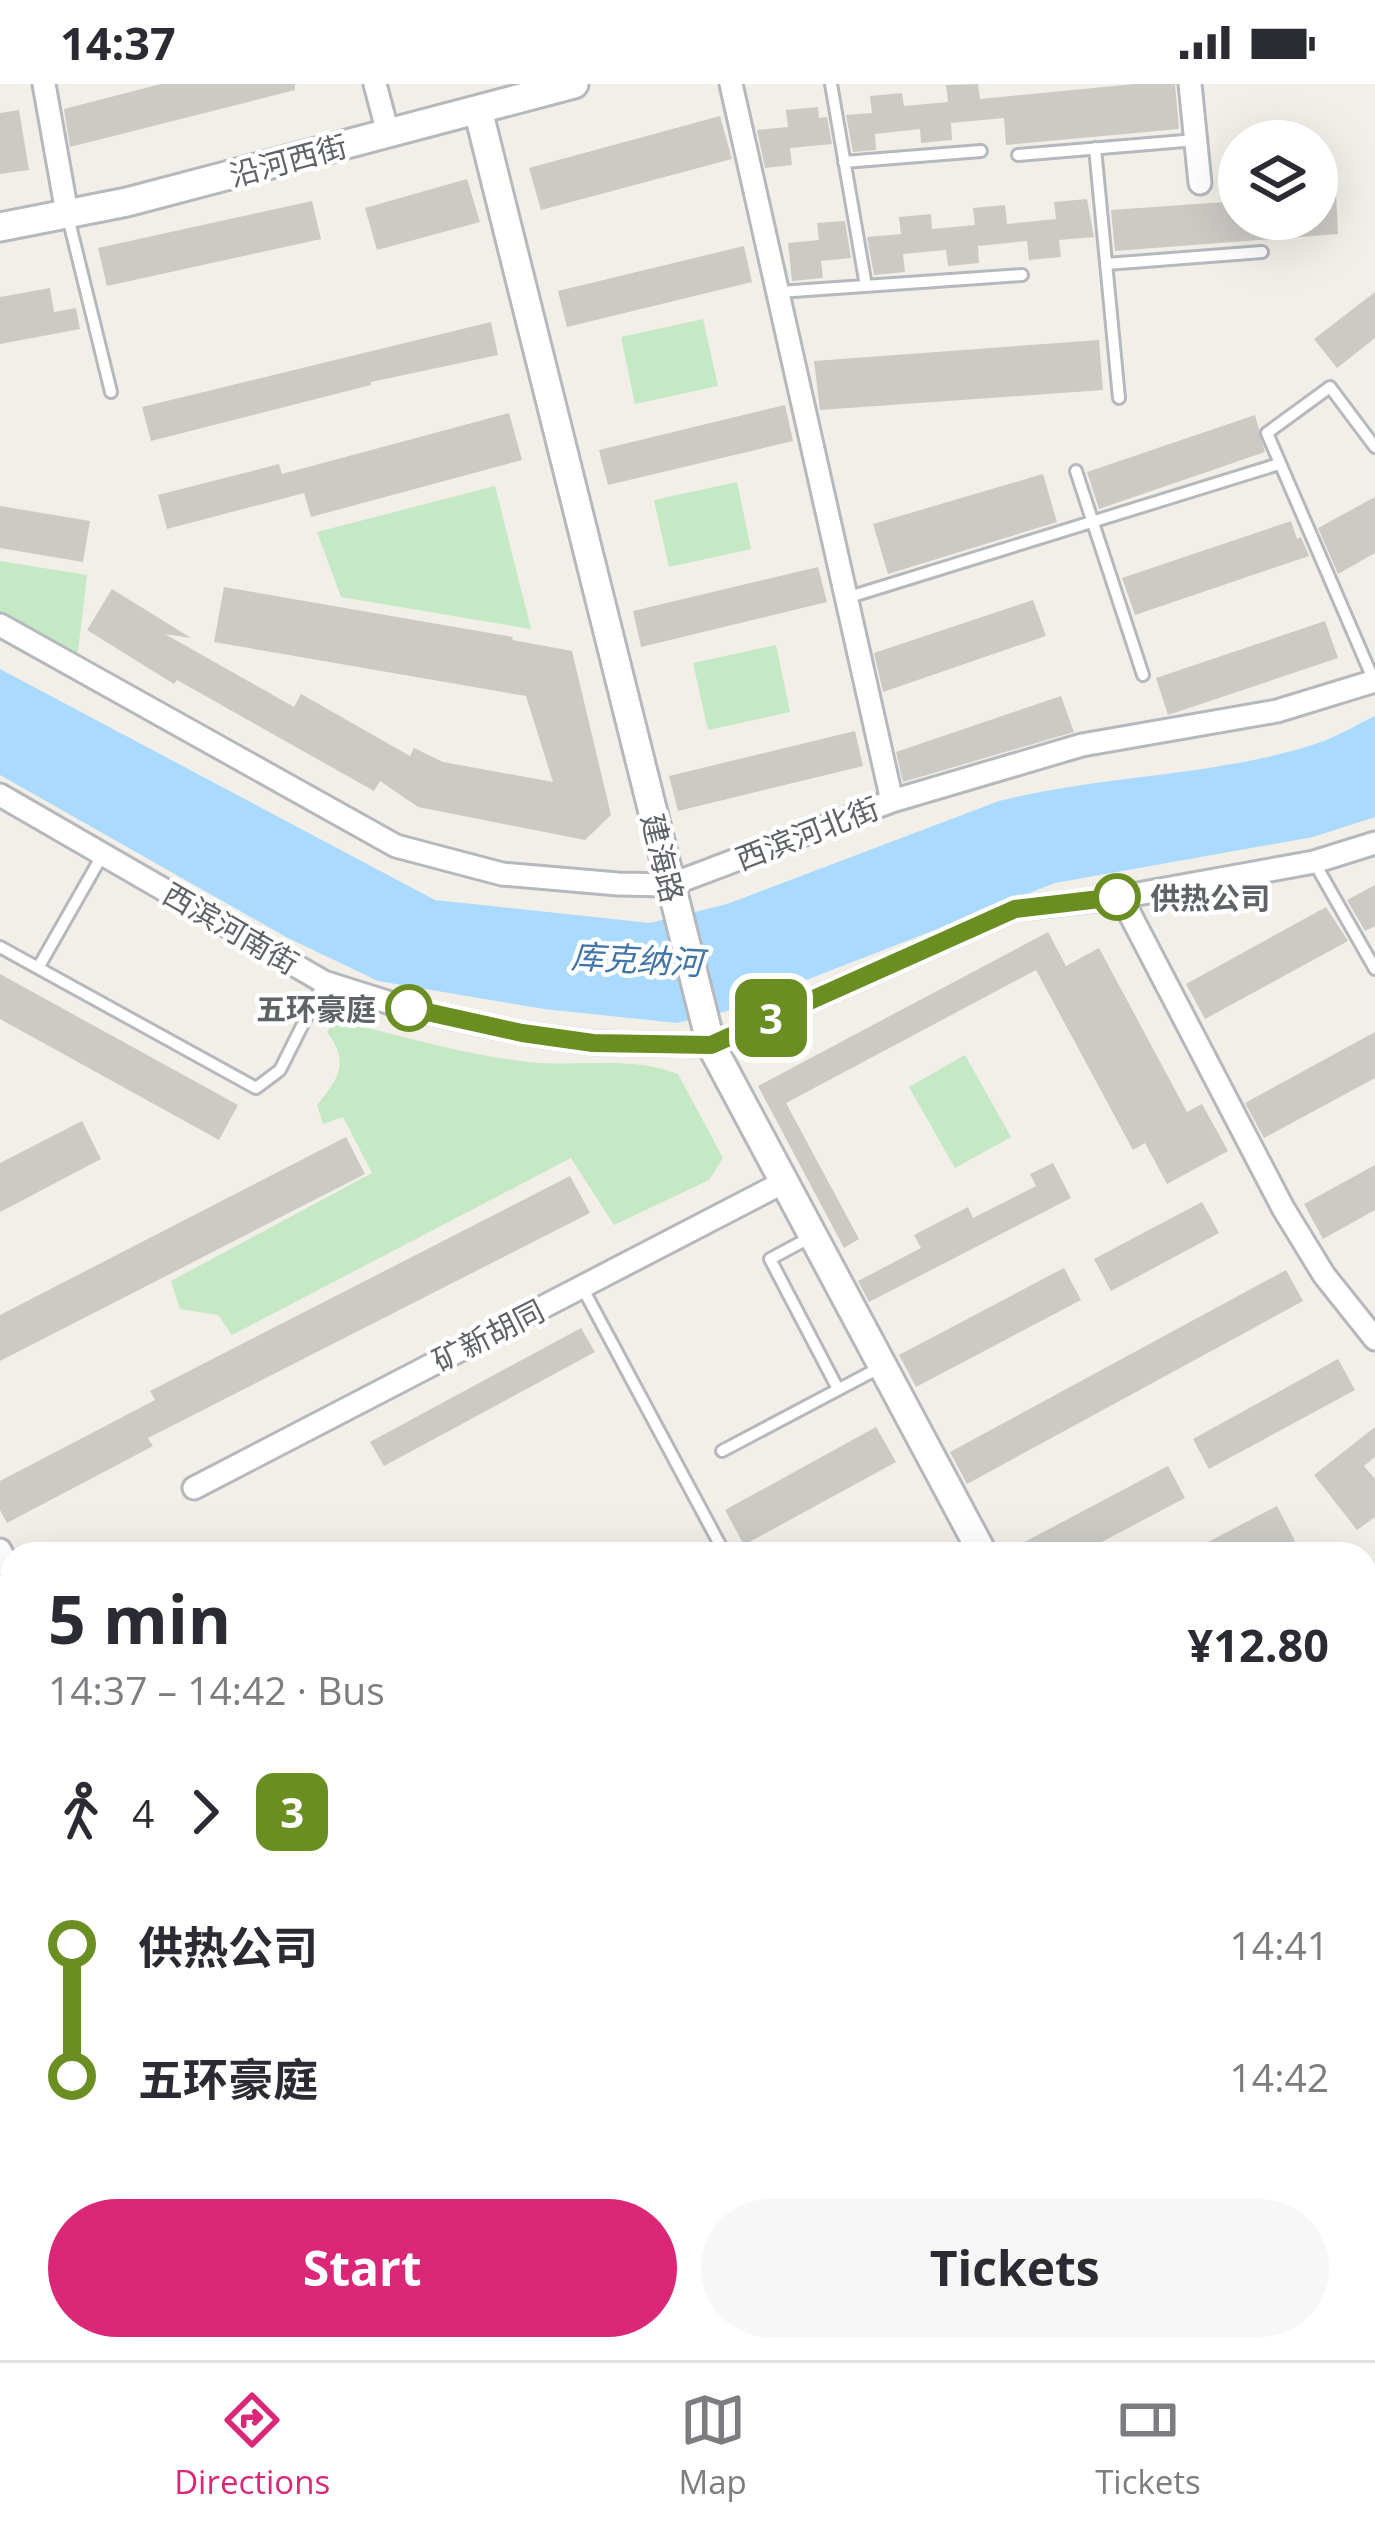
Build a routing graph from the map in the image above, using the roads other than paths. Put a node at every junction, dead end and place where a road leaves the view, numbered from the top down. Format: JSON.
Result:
{"nodes":[{"id":1,"x":44,"y":84,"type":"edge"},
{"id":2,"x":374,"y":84,"type":"edge"},
{"id":3,"x":574,"y":84,"type":"edge"},
{"id":4,"x":730,"y":84,"type":"edge"},
{"id":5,"x":831,"y":84,"type":"edge"},
{"id":6,"x":1190,"y":84,"type":"edge"},
{"id":7,"x":478,"y":110,"type":"junction"},
{"id":8,"x":388,"y":134,"type":"junction"},
{"id":9,"x":1196,"y":140,"type":"junction"},
{"id":10,"x":1096,"y":148,"type":"junction"},
{"id":11,"x":980,"y":151,"type":"dead end"},
{"id":12,"x":1018,"y":155,"type":"dead end"},
{"id":13,"x":844,"y":162,"type":"junction"},
{"id":14,"x":1200,"y":183,"type":"dead end"},
{"id":15,"x":68,"y":214,"type":"junction"},
{"id":16,"x":0,"y":227,"type":"edge"},
{"id":17,"x":1262,"y":252,"type":"dead end"},
{"id":18,"x":1106,"y":264,"type":"junction"},
{"id":19,"x":1022,"y":275,"type":"dead end"},
{"id":20,"x":866,"y":286,"type":"junction"},
{"id":21,"x":778,"y":292,"type":"junction"},
{"id":22,"x":111,"y":392,"type":"dead end"},
{"id":23,"x":1119,"y":398,"type":"dead end"},
{"id":24,"x":1375,"y":448,"type":"edge"},
{"id":25,"x":1279,"y":464,"type":"junction"},
{"id":26,"x":1076,"y":471,"type":"dead end"},
{"id":27,"x":1093,"y":523,"type":"junction"},
{"id":28,"x":846,"y":598,"type":"junction"},
{"id":29,"x":0,"y":625,"type":"edge"},
{"id":30,"x":1143,"y":675,"type":"dead end"},
{"id":31,"x":1374,"y":681,"type":"edge"},
{"id":32,"x":0,"y":795,"type":"edge"},
{"id":33,"x":892,"y":801,"type":"junction"},
{"id":34,"x":1375,"y":843,"type":"edge"},
{"id":35,"x":103,"y":854,"type":"junction"},
{"id":36,"x":1314,"y":862,"type":"junction"},
{"id":37,"x":672,"y":893,"type":"junction"},
{"id":38,"x":1121,"y":896,"type":"junction"},
{"id":39,"x":0,"y":947,"type":"edge"},
{"id":40,"x":38,"y":968,"type":"junction"},
{"id":41,"x":1375,"y":969,"type":"edge"},
{"id":42,"x":324,"y":982,"type":"junction"},
{"id":43,"x":711,"y":1045,"type":"junction"},
{"id":44,"x":782,"y":1183,"type":"junction"},
{"id":45,"x":811,"y":1237,"type":"junction"},
{"id":46,"x":582,"y":1286,"type":"junction"},
{"id":47,"x":1375,"y":1339,"type":"edge"},
{"id":48,"x":880,"y":1366,"type":"junction"},
{"id":49,"x":838,"y":1389,"type":"junction"},
{"id":50,"x":722,"y":1451,"type":"dead end"},
{"id":51,"x":194,"y":1488,"type":"dead end"},
{"id":52,"x":718,"y":1542,"type":"edge"},
{"id":53,"x":976,"y":1542,"type":"edge"}],
"edges":[{"from":1,"to":15,"type":"street"},
{"from":2,"to":8,"type":"street"},
{"from":3,"to":7,"type":"street","name":"沿河西街"},
{"from":4,"to":21,"type":"street"},
{"from":5,"to":13,"type":"lane"},
{"from":6,"to":9,"type":"street"},
{"from":7,"to":8,"type":"street","name":"沿河西街"},
{"from":7,"to":37,"type":"street","name":"建海路"},
{"from":8,"to":15,"type":"street","name":"沿河西街"},
{"from":9,"to":10,"type":"lane"},
{"from":9,"to":14,"type":"street"},
{"from":10,"to":12,"type":"lane"},
{"from":10,"to":18,"type":"lane"},
{"from":11,"to":13,"type":"lane"},
{"from":13,"to":20,"type":"lane"},
{"from":15,"to":16,"type":"street","name":"沿河西街"},
{"from":15,"to":22,"type":"lane"},
{"from":17,"to":18,"type":"lane"},
{"from":18,"to":23,"type":"lane"},
{"from":19,"to":20,"type":"lane"},
{"from":20,"to":21,"type":"lane"},
{"from":21,"to":28,"type":"street"},
{"from":24,"to":25,"type":"lane"},
{"from":25,"to":27,"type":"lane"},
{"from":25,"to":31,"type":"lane"},
{"from":26,"to":27,"type":"lane"},
{"from":27,"to":28,"type":"lane"},
{"from":27,"to":30,"type":"lane"},
{"from":28,"to":33,"type":"street"},
{"from":29,"to":37,"type":"street","name":"西滨河北街"},
{"from":31,"to":33,"type":"street","name":"西滨河北街"},
{"from":32,"to":35,"type":"street","name":"西滨河南街"},
{"from":33,"to":37,"type":"street","name":"西滨河北街"},
{"from":34,"to":36,"type":"street","name":"西滨河南街"},
{"from":35,"to":40,"type":"lane"},
{"from":35,"to":42,"type":"street","name":"西滨河南街"},
{"from":36,"to":38,"type":"street","name":"西滨河南街"},
{"from":36,"to":41,"type":"lane"},
{"from":37,"to":43,"type":"street","name":"建海路"},
{"from":38,"to":43,"type":"street","name":"西滨河南街"},
{"from":38,"to":47,"type":"street"},
{"from":39,"to":40,"type":"lane"},
{"from":40,"to":42,"type":"lane"},
{"from":42,"to":43,"type":"street","name":"西滨河南街"},
{"from":43,"to":44,"type":"street","name":"建海路"},
{"from":44,"to":45,"type":"street","name":"建海路"},
{"from":44,"to":46,"type":"street","name":"矿新胡同"},
{"from":45,"to":48,"type":"street","name":"建海路"},
{"from":45,"to":49,"type":"lane"},
{"from":46,"to":51,"type":"street","name":"矿新胡同"},
{"from":46,"to":52,"type":"lane"},
{"from":48,"to":49,"type":"lane"},
{"from":48,"to":53,"type":"street","name":"建海路"},
{"from":49,"to":50,"type":"lane"}]}
